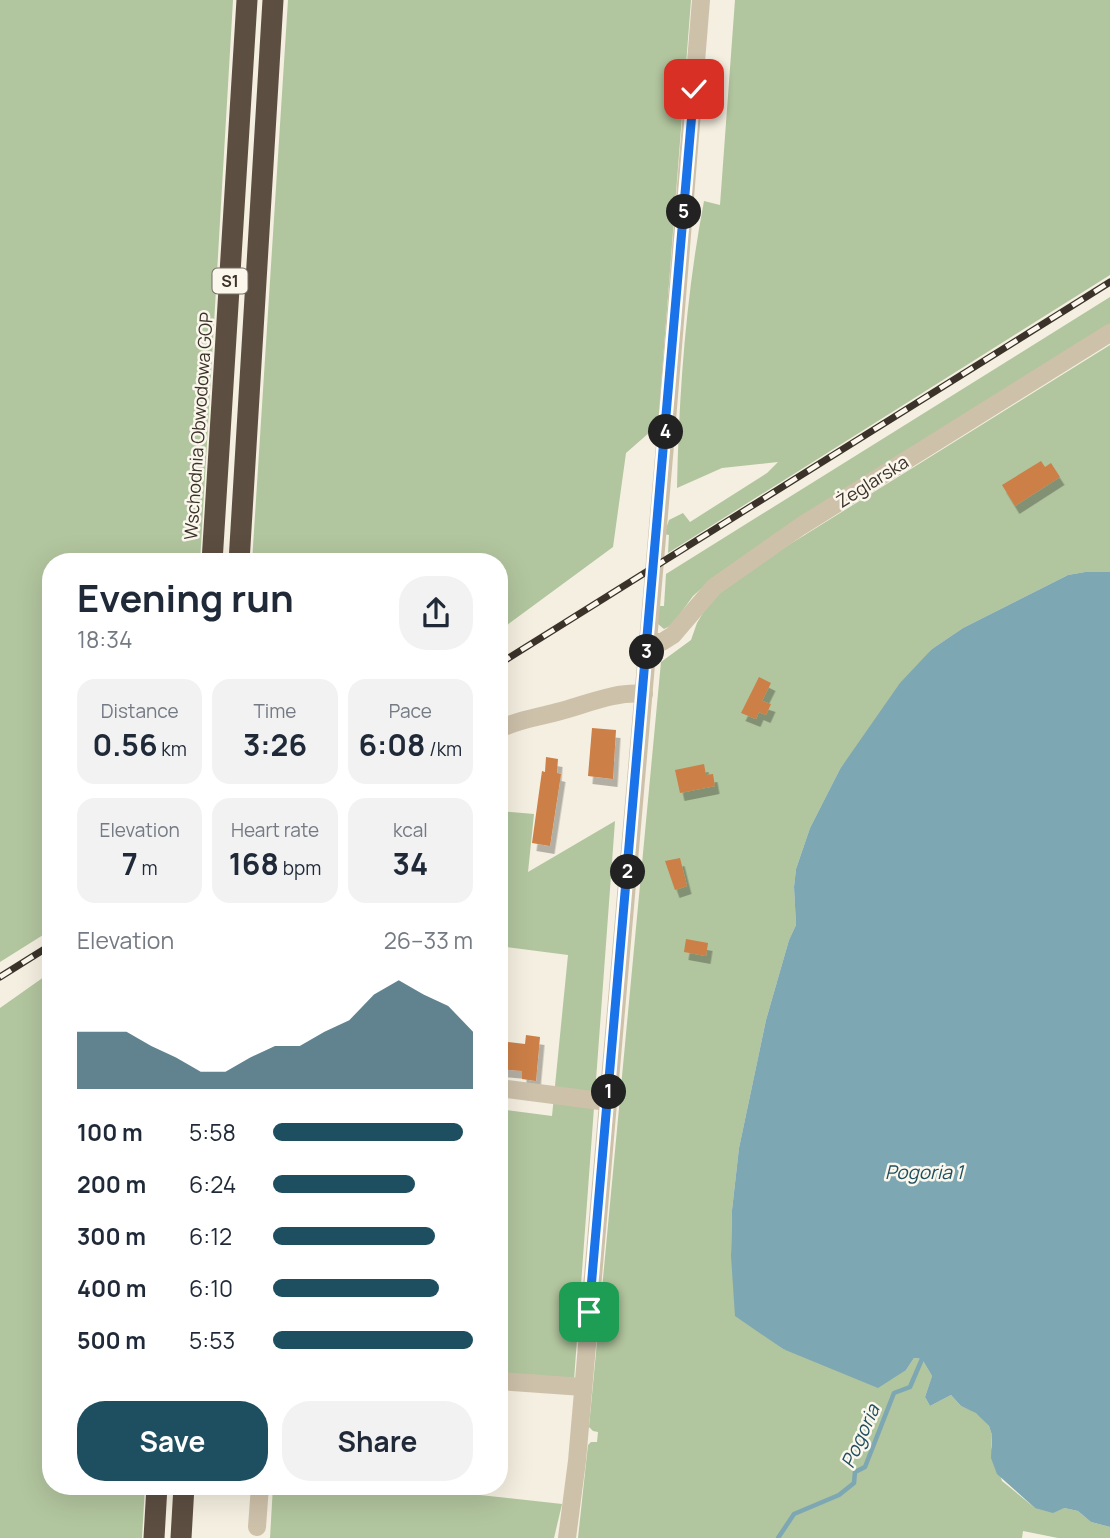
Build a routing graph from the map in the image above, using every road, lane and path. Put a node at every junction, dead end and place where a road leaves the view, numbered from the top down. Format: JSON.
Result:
{"nodes":[{"id":1,"x":247,"y":0,"type":"edge"},
{"id":2,"x":273,"y":0,"type":"edge"},
{"id":3,"x":701,"y":0,"type":"edge"},
{"id":4,"x":1110,"y":333,"type":"edge"},
{"id":5,"x":213,"y":553,"type":"edge"},
{"id":6,"x":240,"y":553,"type":"edge"},
{"id":7,"x":648,"y":642,"type":"junction"},
{"id":8,"x":643,"y":694,"type":"junction"},
{"id":9,"x":508,"y":725,"type":"edge"},
{"id":10,"x":508,"y":1089,"type":"edge"},
{"id":11,"x":608,"y":1101,"type":"junction"},
{"id":12,"x":508,"y":1382,"type":"edge"},
{"id":13,"x":583,"y":1387,"type":"junction"},
{"id":14,"x":156,"y":1495,"type":"edge"},
{"id":15,"x":183,"y":1495,"type":"edge"},
{"id":16,"x":259,"y":1495,"type":"edge"},
{"id":17,"x":257,"y":1527,"type":"dead end"},
{"id":18,"x":154,"y":1538,"type":"edge"},
{"id":19,"x":181,"y":1538,"type":"edge"},
{"id":20,"x":568,"y":1538,"type":"edge"}],
"edges":[{"from":1,"to":5,"type":"highway","name":"Wschodnia Obwodowa GOP","number":"S1"},
{"from":2,"to":6,"type":"highway","number":"S1"},
{"from":3,"to":7,"type":"street"},
{"from":4,"to":7,"type":"street","name":"Żeglarska"},
{"from":7,"to":8,"type":"street"},
{"from":8,"to":9,"type":"street"},
{"from":8,"to":11,"type":"street"},
{"from":10,"to":11,"type":"street"},
{"from":11,"to":13,"type":"street"},
{"from":12,"to":13,"type":"street"},
{"from":13,"to":20,"type":"street"},
{"from":14,"to":18,"type":"highway"},
{"from":15,"to":19,"type":"highway"},
{"from":16,"to":17,"type":"street"}]}
